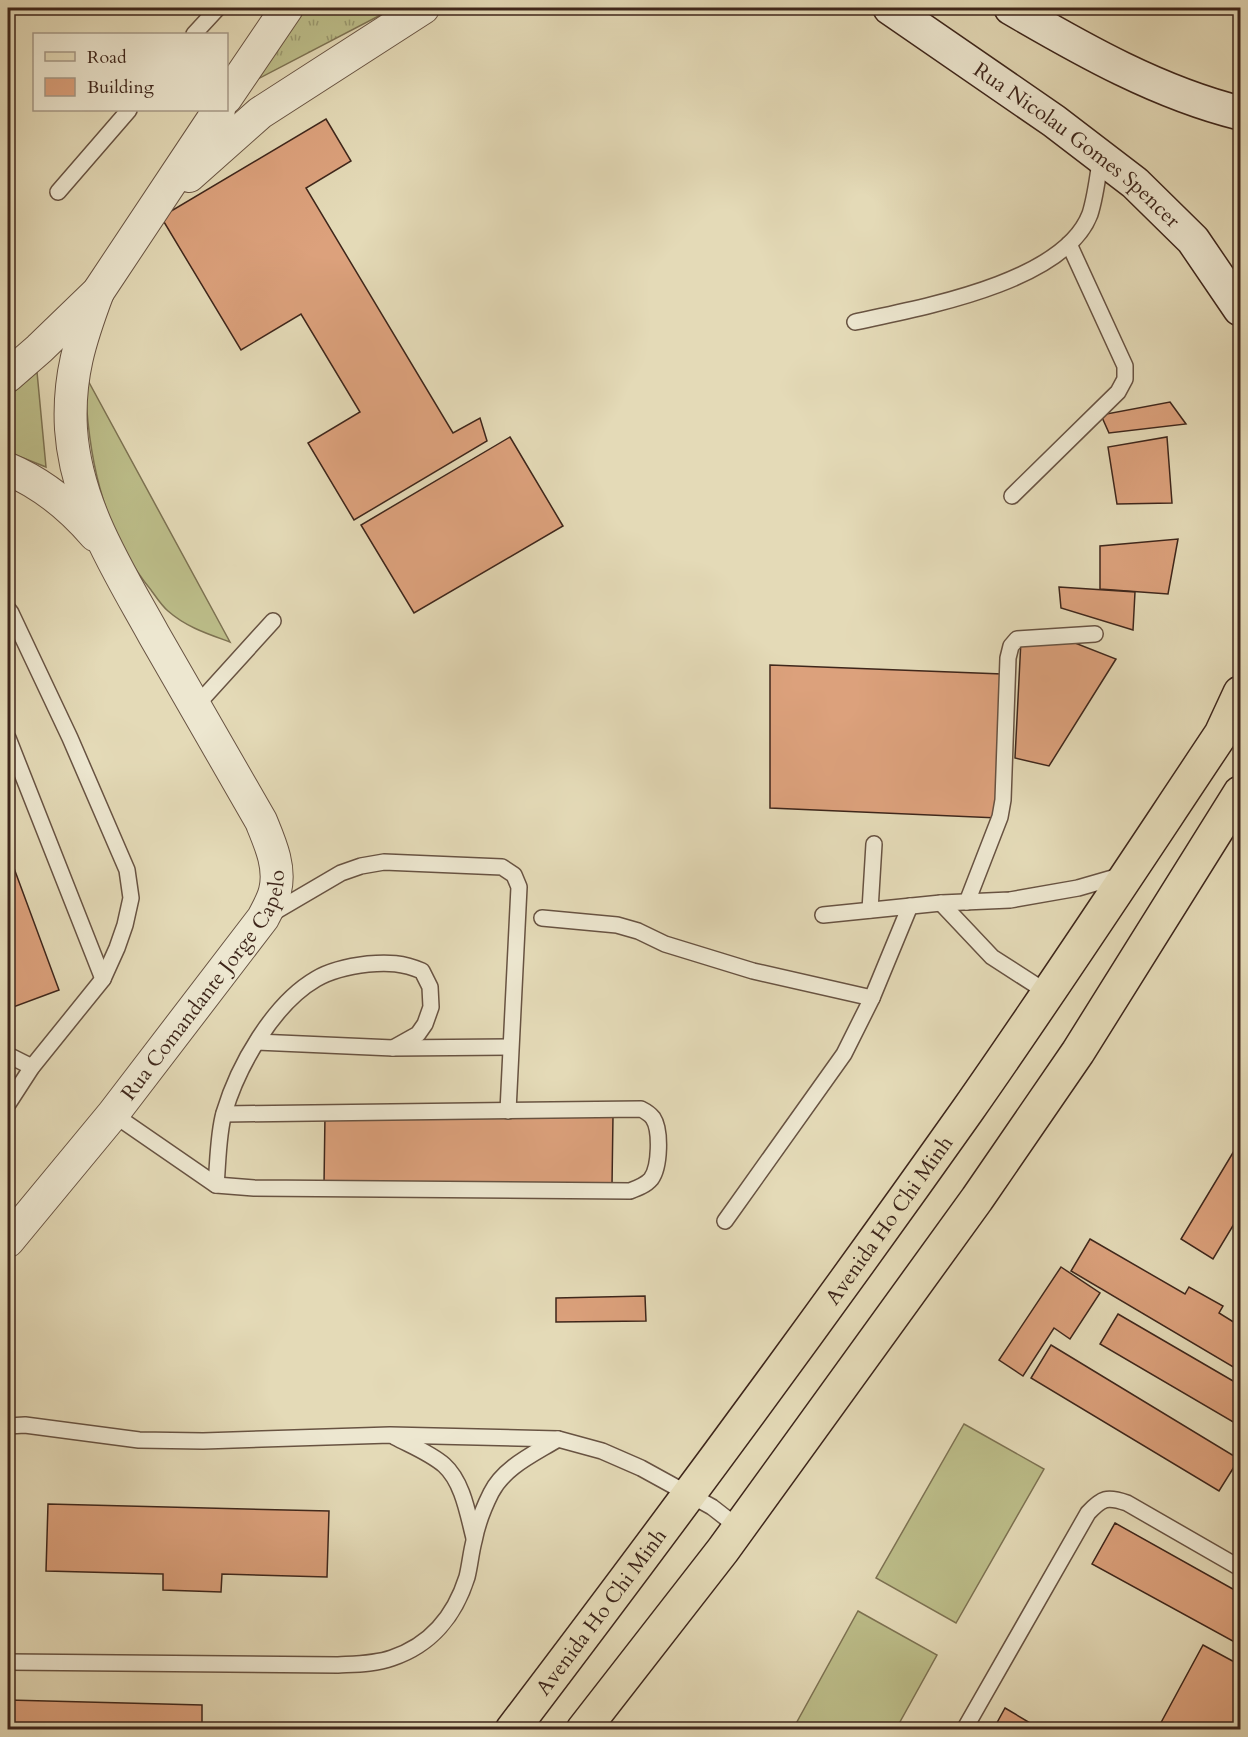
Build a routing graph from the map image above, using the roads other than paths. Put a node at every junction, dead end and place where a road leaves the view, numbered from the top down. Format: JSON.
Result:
{"nodes":[{"id":1,"x":218,"y":8,"type":"edge"},
{"id":2,"x":287,"y":8,"type":"edge"},
{"id":3,"x":423,"y":8,"type":"edge"},
{"id":4,"x":890,"y":8,"type":"edge"},
{"id":5,"x":1011,"y":8,"type":"edge"},
{"id":6,"x":196,"y":33,"type":"edge"},
{"id":7,"x":228,"y":95,"type":"edge"},
{"id":8,"x":128,"y":111,"type":"edge"},
{"id":9,"x":218,"y":111,"type":"edge"},
{"id":10,"x":1240,"y":113,"type":"edge"},
{"id":11,"x":1101,"y":155,"type":"junction"},
{"id":12,"x":58,"y":192,"type":"dead end"},
{"id":13,"x":154,"y":207,"type":"junction"},
{"id":14,"x":1070,"y":244,"type":"junction"},
{"id":15,"x":98,"y":292,"type":"junction"},
{"id":16,"x":1240,"y":309,"type":"edge"},
{"id":17,"x":855,"y":322,"type":"dead end"},
{"id":18,"x":8,"y":376,"type":"edge"},
{"id":19,"x":8,"y":469,"type":"edge"},
{"id":20,"x":1012,"y":496,"type":"dead end"},
{"id":21,"x":105,"y":547,"type":"junction"},
{"id":22,"x":8,"y":609,"type":"edge"},
{"id":23,"x":273,"y":621,"type":"dead end"},
{"id":24,"x":1095,"y":634,"type":"dead end"},
{"id":25,"x":1240,"y":693,"type":"edge"},
{"id":26,"x":195,"y":707,"type":"junction"},
{"id":27,"x":8,"y":738,"type":"edge"},
{"id":28,"x":1240,"y":793,"type":"edge"},
{"id":29,"x":874,"y":844,"type":"dead end"},
{"id":30,"x":1128,"y":873,"type":"junction"},
{"id":31,"x":967,"y":902,"type":"junction"},
{"id":32,"x":941,"y":903,"type":"junction"},
{"id":33,"x":910,"y":906,"type":"junction"},
{"id":34,"x":870,"y":910,"type":"junction"},
{"id":35,"x":823,"y":915,"type":"dead end"},
{"id":36,"x":263,"y":918,"type":"junction"},
{"id":37,"x":542,"y":918,"type":"dead end"},
{"id":38,"x":103,"y":979,"type":"junction"},
{"id":39,"x":1048,"y":993,"type":"junction"},
{"id":40,"x":873,"y":998,"type":"junction"},
{"id":41,"x":257,"y":1042,"type":"junction"},
{"id":42,"x":510,"y":1047,"type":"junction"},
{"id":43,"x":393,"y":1048,"type":"junction"},
{"id":44,"x":8,"y":1055,"type":"edge"},
{"id":45,"x":32,"y":1067,"type":"junction"},
{"id":46,"x":8,"y":1104,"type":"edge"},
{"id":47,"x":508,"y":1110,"type":"junction"},
{"id":48,"x":113,"y":1114,"type":"junction"},
{"id":49,"x":224,"y":1114,"type":"junction"},
{"id":50,"x":216,"y":1185,"type":"junction"},
{"id":51,"x":725,"y":1221,"type":"dead end"},
{"id":52,"x":8,"y":1241,"type":"edge"},
{"id":53,"x":8,"y":1426,"type":"edge"},
{"id":54,"x":390,"y":1435,"type":"junction"},
{"id":55,"x":558,"y":1439,"type":"junction"},
{"id":56,"x":691,"y":1494,"type":"junction"},
{"id":57,"x":739,"y":1528,"type":"junction"},
{"id":58,"x":474,"y":1538,"type":"junction"},
{"id":59,"x":1240,"y":1568,"type":"edge"},
{"id":60,"x":8,"y":1662,"type":"edge"},
{"id":61,"x":512,"y":1730,"type":"edge"},
{"id":62,"x":583,"y":1730,"type":"edge"},
{"id":63,"x":964,"y":1730,"type":"edge"}],
"edges":[{"from":1,"to":6,"type":"lane"},
{"from":2,"to":7,"type":"street"},
{"from":3,"to":13,"type":"street"},
{"from":4,"to":11,"type":"street","name":"Rua Nicolau Gomes Spencer"},
{"from":5,"to":10,"type":"street"},
{"from":8,"to":12,"type":"lane"},
{"from":9,"to":13,"type":"street"},
{"from":11,"to":14,"type":"lane"},
{"from":11,"to":16,"type":"street","name":"Rua Nicolau Gomes Spencer"},
{"from":13,"to":15,"type":"street"},
{"from":14,"to":17,"type":"lane"},
{"from":14,"to":20,"type":"lane"},
{"from":15,"to":18,"type":"street"},
{"from":15,"to":21,"type":"street","name":"Rua Comandante Jorge Capelo"},
{"from":19,"to":21,"type":"street","name":"Rua Comandante Jorge Capelo"},
{"from":21,"to":26,"type":"street","name":"Rua Comandante Jorge Capelo"},
{"from":22,"to":38,"type":"lane"},
{"from":23,"to":26,"type":"lane"},
{"from":24,"to":31,"type":"lane"},
{"from":25,"to":30,"type":"main road","name":"Avenida Ho Chi Minh"},
{"from":26,"to":36,"type":"street","name":"Rua Comandante Jorge Capelo"},
{"from":27,"to":38,"type":"lane"},
{"from":28,"to":57,"type":"main road"},
{"from":29,"to":34,"type":"lane"},
{"from":30,"to":31,"type":"lane"},
{"from":30,"to":39,"type":"main road","name":"Avenida Ho Chi Minh"},
{"from":31,"to":32,"type":"lane"},
{"from":32,"to":33,"type":"lane"},
{"from":32,"to":39,"type":"lane"},
{"from":33,"to":34,"type":"lane"},
{"from":33,"to":40,"type":"lane"},
{"from":34,"to":35,"type":"lane"},
{"from":36,"to":42,"type":"lane"},
{"from":36,"to":48,"type":"street","name":"Rua Comandante Jorge Capelo"},
{"from":37,"to":40,"type":"lane"},
{"from":38,"to":45,"type":"lane"},
{"from":39,"to":56,"type":"main road","name":"Avenida Ho Chi Minh"},
{"from":40,"to":51,"type":"lane"},
{"from":41,"to":43,"type":"lane"},
{"from":41,"to":43,"type":"lane"},
{"from":41,"to":49,"type":"lane"},
{"from":42,"to":43,"type":"lane"},
{"from":42,"to":47,"type":"lane"},
{"from":44,"to":45,"type":"lane"},
{"from":45,"to":46,"type":"lane"},
{"from":47,"to":49,"type":"lane"},
{"from":47,"to":50,"type":"lane"},
{"from":48,"to":50,"type":"lane"},
{"from":48,"to":52,"type":"street","name":"Rua Comandante Jorge Capelo"},
{"from":49,"to":50,"type":"lane"},
{"from":53,"to":54,"type":"lane"},
{"from":54,"to":55,"type":"lane"},
{"from":54,"to":58,"type":"lane"},
{"from":55,"to":56,"type":"lane"},
{"from":55,"to":58,"type":"lane"},
{"from":56,"to":57,"type":"lane"},
{"from":56,"to":61,"type":"main road","name":"Avenida Ho Chi Minh"},
{"from":57,"to":62,"type":"main road"},
{"from":58,"to":60,"type":"lane"},
{"from":59,"to":63,"type":"lane"}]}
